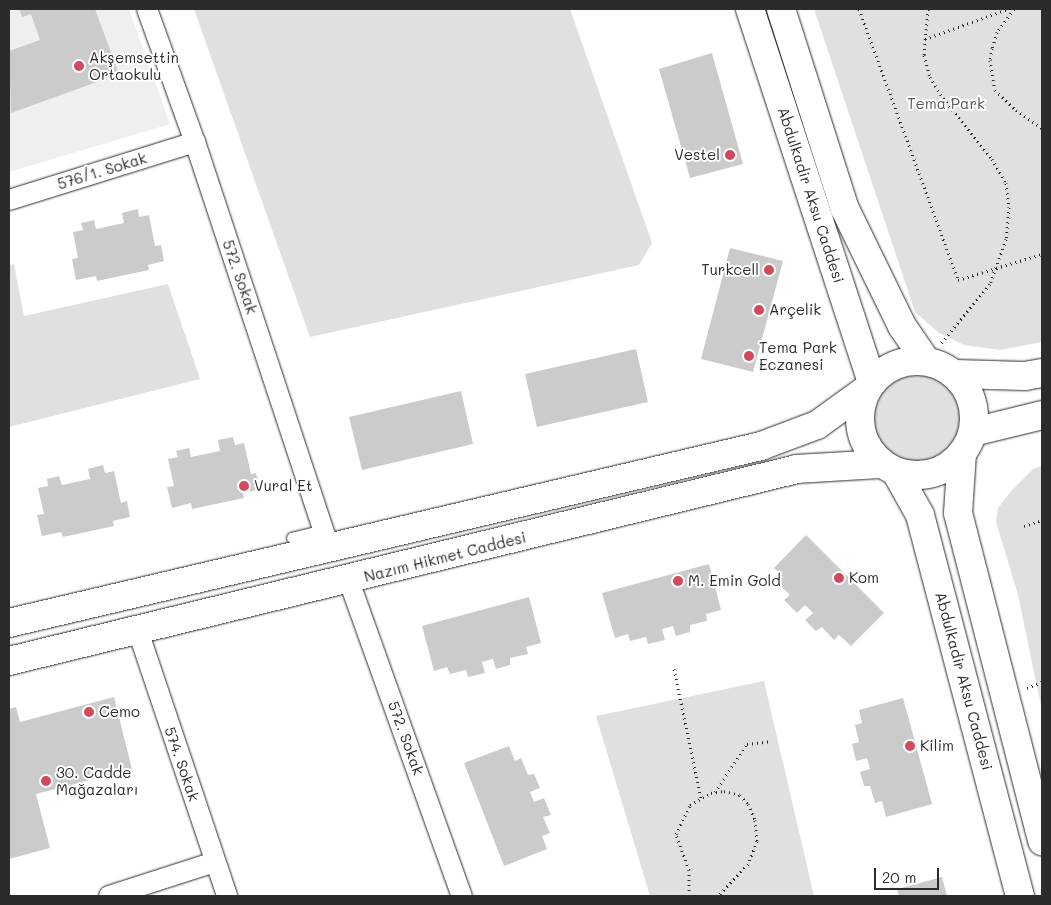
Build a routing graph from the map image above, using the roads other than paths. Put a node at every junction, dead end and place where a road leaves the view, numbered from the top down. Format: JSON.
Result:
{"nodes":[{"id":1,"x":147,"y":9,"type":"edge"},
{"id":2,"x":750,"y":9,"type":"edge"},
{"id":3,"x":781,"y":9,"type":"edge"},
{"id":4,"x":195,"y":142,"type":"junction"},
{"id":5,"x":9,"y":200,"type":"edge"},
{"id":6,"x":926,"y":360,"type":"junction"},
{"id":7,"x":1042,"y":373,"type":"edge"},
{"id":8,"x":955,"y":374,"type":"junction"},
{"id":9,"x":870,"y":385,"type":"junction"},
{"id":10,"x":1042,"y":415,"type":"edge"},
{"id":11,"x":967,"y":443,"type":"junction"},
{"id":12,"x":889,"y":468,"type":"junction"},
{"id":13,"x":292,"y":538,"type":"dead end"},
{"id":14,"x":327,"y":538,"type":"junction"},
{"id":15,"x":350,"y":580,"type":"junction"},
{"id":16,"x":9,"y":623,"type":"edge"},
{"id":17,"x":138,"y":631,"type":"junction"},
{"id":18,"x":9,"y":662,"type":"edge"},
{"id":19,"x":1038,"y":810,"type":"edge"},
{"id":20,"x":1042,"y":841,"type":"edge"},
{"id":21,"x":215,"y":862,"type":"junction"},
{"id":22,"x":109,"y":896,"type":"edge"},
{"id":23,"x":227,"y":896,"type":"edge"},
{"id":24,"x":462,"y":896,"type":"edge"},
{"id":25,"x":1020,"y":896,"type":"edge"}],
"edges":[{"from":1,"to":4,"type":"street","name":"572. Sokak"},
{"from":2,"to":9,"type":"main road","name":"Abdulkadir Aksu Caddesi"},
{"from":3,"to":6,"type":"main road","name":"Abdulkadir Aksu Caddesi"},
{"from":4,"to":5,"type":"street","name":"576/1. Sokak"},
{"from":4,"to":14,"type":"street","name":"572. Sokak"},
{"from":6,"to":8,"type":"main road"},
{"from":6,"to":9,"type":"main road"},
{"from":7,"to":8,"type":"main road"},
{"from":8,"to":11,"type":"main road"},
{"from":9,"to":12,"type":"main road"},
{"from":9,"to":14,"type":"main road"},
{"from":10,"to":11,"type":"main road"},
{"from":11,"to":12,"type":"main road"},
{"from":11,"to":19,"type":"main road"},
{"from":12,"to":15,"type":"main road","name":"Nazım Hikmet Caddesi"},
{"from":12,"to":25,"type":"main road","name":"Abdulkadir Aksu Caddesi"},
{"from":13,"to":14,"type":"lane"},
{"from":14,"to":16,"type":"main road"},
{"from":15,"to":17,"type":"main road","name":"Nazım Hikmet Caddesi"},
{"from":15,"to":24,"type":"street","name":"572. Sokak"},
{"from":17,"to":18,"type":"main road","name":"Nazım Hikmet Caddesi"},
{"from":17,"to":21,"type":"street","name":"574. Sokak"},
{"from":19,"to":20,"type":"main road"},
{"from":21,"to":22,"type":"street"},
{"from":21,"to":23,"type":"street","name":"574. Sokak"}]}
